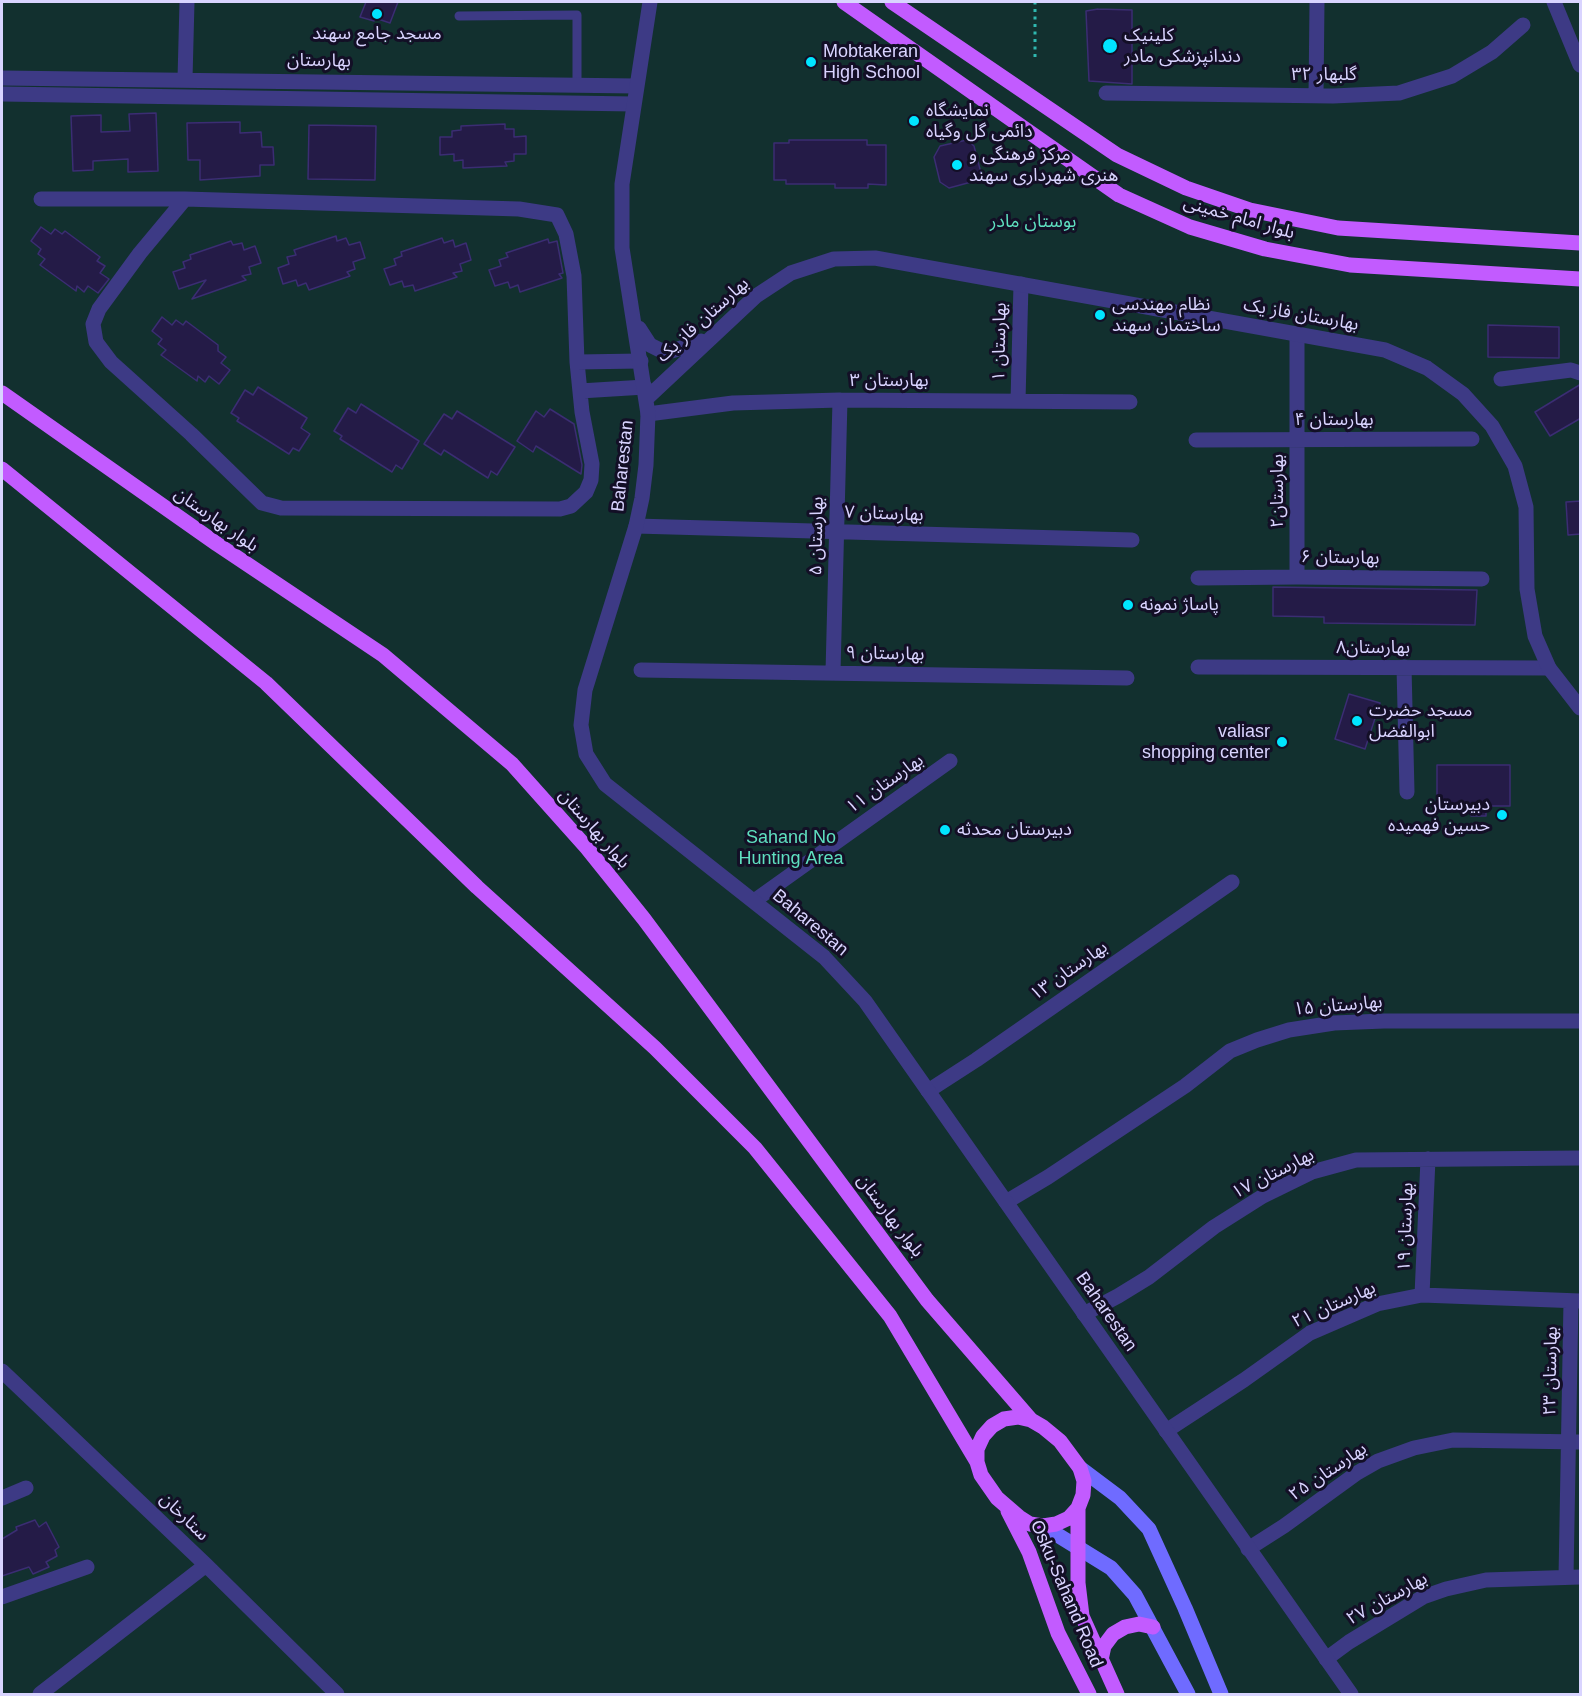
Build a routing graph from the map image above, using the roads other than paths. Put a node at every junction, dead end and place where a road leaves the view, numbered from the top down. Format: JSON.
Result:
{"nodes":[{"id":1,"x":187,"y":2,"type":"edge"},
{"id":2,"x":650,"y":2,"type":"edge"},
{"id":3,"x":844,"y":2,"type":"edge"},
{"id":4,"x":892,"y":2,"type":"edge"},
{"id":5,"x":1317,"y":2,"type":"edge"},
{"id":6,"x":1554,"y":2,"type":"edge"},
{"id":7,"x":459,"y":16,"type":"dead end"},
{"id":8,"x":1523,"y":25,"type":"dead end"},
{"id":9,"x":1581,"y":64,"type":"edge"},
{"id":10,"x":2,"y":78,"type":"edge"},
{"id":11,"x":186,"y":79,"type":"junction"},
{"id":12,"x":577,"y":85,"type":"junction"},
{"id":13,"x":636,"y":86,"type":"junction"},
{"id":14,"x":1106,"y":93,"type":"dead end"},
{"id":15,"x":2,"y":94,"type":"edge"},
{"id":16,"x":1316,"y":96,"type":"junction"},
{"id":17,"x":633,"y":104,"type":"junction"},
{"id":18,"x":41,"y":199,"type":"dead end"},
{"id":19,"x":186,"y":199,"type":"junction"},
{"id":20,"x":1581,"y":243,"type":"edge"},
{"id":21,"x":1581,"y":279,"type":"edge"},
{"id":22,"x":1021,"y":284,"type":"junction"},
{"id":23,"x":633,"y":314,"type":"junction"},
{"id":24,"x":1297,"y":334,"type":"junction"},
{"id":25,"x":712,"y":336,"type":"junction"},
{"id":26,"x":641,"y":361,"type":"junction"},
{"id":27,"x":577,"y":362,"type":"junction"},
{"id":28,"x":1581,"y":373,"type":"edge"},
{"id":29,"x":1501,"y":379,"type":"dead end"},
{"id":30,"x":580,"y":391,"type":"junction"},
{"id":31,"x":2,"y":393,"type":"edge"},
{"id":32,"x":646,"y":400,"type":"junction"},
{"id":33,"x":840,"y":400,"type":"junction"},
{"id":34,"x":1018,"y":401,"type":"junction"},
{"id":35,"x":1130,"y":402,"type":"dead end"},
{"id":36,"x":1472,"y":439,"type":"dead end"},
{"id":37,"x":1196,"y":440,"type":"dead end"},
{"id":38,"x":1297,"y":440,"type":"junction"},
{"id":39,"x":2,"y":469,"type":"edge"},
{"id":40,"x":636,"y":526,"type":"junction"},
{"id":41,"x":837,"y":532,"type":"junction"},
{"id":42,"x":1132,"y":540,"type":"dead end"},
{"id":43,"x":1297,"y":577,"type":"junction"},
{"id":44,"x":1198,"y":578,"type":"dead end"},
{"id":45,"x":1482,"y":579,"type":"dead end"},
{"id":46,"x":1198,"y":667,"type":"dead end"},
{"id":47,"x":1404,"y":667,"type":"junction"},
{"id":48,"x":1549,"y":668,"type":"junction"},
{"id":49,"x":641,"y":670,"type":"dead end"},
{"id":50,"x":833,"y":672,"type":"junction"},
{"id":51,"x":1127,"y":678,"type":"dead end"},
{"id":52,"x":1581,"y":708,"type":"edge"},
{"id":53,"x":950,"y":761,"type":"dead end"},
{"id":54,"x":1407,"y":792,"type":"dead end"},
{"id":55,"x":1232,"y":882,"type":"dead end"},
{"id":56,"x":754,"y":901,"type":"junction"},
{"id":57,"x":1581,"y":1021,"type":"edge"},
{"id":58,"x":928,"y":1091,"type":"junction"},
{"id":59,"x":1581,"y":1158,"type":"edge"},
{"id":60,"x":1428,"y":1159,"type":"junction"},
{"id":61,"x":1006,"y":1202,"type":"junction"},
{"id":62,"x":1422,"y":1295,"type":"junction"},
{"id":63,"x":1576,"y":1301,"type":"edge"},
{"id":64,"x":1084,"y":1314,"type":"junction"},
{"id":65,"x":2,"y":1371,"type":"edge"},
{"id":66,"x":1031,"y":1420,"type":"junction"},
{"id":67,"x":1166,"y":1431,"type":"junction"},
{"id":68,"x":1575,"y":1442,"type":"edge"},
{"id":69,"x":977,"y":1462,"type":"junction"},
{"id":70,"x":1080,"y":1468,"type":"junction"},
{"id":71,"x":26,"y":1488,"type":"dead end"},
{"id":72,"x":2,"y":1498,"type":"edge"},
{"id":73,"x":1007,"y":1508,"type":"junction"},
{"id":74,"x":1078,"y":1508,"type":"junction"},
{"id":75,"x":1043,"y":1526,"type":"junction"},
{"id":76,"x":1079,"y":1547,"type":"junction"},
{"id":77,"x":1248,"y":1549,"type":"junction"},
{"id":78,"x":206,"y":1565,"type":"junction"},
{"id":79,"x":87,"y":1567,"type":"dead end"},
{"id":80,"x":1573,"y":1577,"type":"edge"},
{"id":81,"x":2,"y":1597,"type":"edge"},
{"id":82,"x":1153,"y":1627,"type":"junction"},
{"id":83,"x":1326,"y":1659,"type":"junction"},
{"id":84,"x":1101,"y":1660,"type":"junction"},
{"id":85,"x":40,"y":1695,"type":"edge"},
{"id":86,"x":337,"y":1695,"type":"edge"},
{"id":87,"x":1089,"y":1695,"type":"edge"},
{"id":88,"x":1117,"y":1695,"type":"edge"},
{"id":89,"x":1188,"y":1695,"type":"edge"},
{"id":90,"x":1221,"y":1695,"type":"edge"},
{"id":91,"x":1351,"y":1695,"type":"edge"}],
"edges":[{"from":1,"to":11,"type":"street"},
{"from":2,"to":13,"type":"street","name":"Baharestan"},
{"from":3,"to":21,"type":"main road","name":"بلوار امام خمینی"},
{"from":4,"to":20,"type":"main road","name":"بلوار امام خمینی"},
{"from":5,"to":16,"type":"street"},
{"from":6,"to":9,"type":"street"},
{"from":7,"to":12,"type":"lane"},
{"from":8,"to":16,"type":"street","name":"گلبهار ۳۲"},
{"from":10,"to":11,"type":"street","name":"بهارستان"},
{"from":11,"to":12,"type":"street","name":"بهارستان"},
{"from":12,"to":13,"type":"street","name":"بهارستان"},
{"from":13,"to":17,"type":"street","name":"Baharestan"},
{"from":14,"to":16,"type":"street","name":"گلبهار ۳۲"},
{"from":15,"to":17,"type":"street"},
{"from":17,"to":23,"type":"street","name":"Baharestan"},
{"from":18,"to":19,"type":"street"},
{"from":19,"to":27,"type":"street"},
{"from":19,"to":30,"type":"street"},
{"from":22,"to":24,"type":"street","name":"بهارستان فاز یک"},
{"from":22,"to":25,"type":"street","name":"بهارستان فاز یک"},
{"from":22,"to":34,"type":"street","name":"بهارستان ۱"},
{"from":23,"to":25,"type":"street"},
{"from":23,"to":26,"type":"street","name":"Baharestan"},
{"from":24,"to":38,"type":"street","name":"بهارستان۲"},
{"from":24,"to":48,"type":"street","name":"بهارستان فاز یک"},
{"from":25,"to":32,"type":"street","name":"بهارستان فاز یک"},
{"from":26,"to":27,"type":"street"},
{"from":26,"to":32,"type":"street","name":"Baharestan"},
{"from":27,"to":30,"type":"street"},
{"from":28,"to":29,"type":"street"},
{"from":30,"to":32,"type":"street","name":"بهارستان ۳"},
{"from":31,"to":66,"type":"main road","name":"بلوار بهارستان"},
{"from":32,"to":33,"type":"street","name":"بهارستان ۳"},
{"from":32,"to":40,"type":"street","name":"Baharestan"},
{"from":33,"to":34,"type":"street","name":"بهارستان ۳"},
{"from":33,"to":41,"type":"street","name":"بهارستان ۵"},
{"from":34,"to":35,"type":"street","name":"بهارستان ۳"},
{"from":36,"to":38,"type":"street","name":"بهارستان ۴"},
{"from":37,"to":38,"type":"street","name":"بهارستان ۴"},
{"from":38,"to":43,"type":"street","name":"بهارستان۲"},
{"from":39,"to":69,"type":"main road"},
{"from":40,"to":41,"type":"street","name":"بهارستان ۷"},
{"from":40,"to":56,"type":"street","name":"Baharestan"},
{"from":41,"to":42,"type":"street","name":"بهارستان ۷"},
{"from":41,"to":50,"type":"street","name":"بهارستان ۵"},
{"from":43,"to":44,"type":"street","name":"بهارستان ۶"},
{"from":43,"to":45,"type":"street","name":"بهارستان ۶"},
{"from":46,"to":47,"type":"street","name":"بهارستان۸"},
{"from":47,"to":48,"type":"street","name":"بهارستان۸"},
{"from":47,"to":54,"type":"street"},
{"from":48,"to":52,"type":"street","name":"بهارستان فاز یک"},
{"from":49,"to":50,"type":"street","name":"بهارستان ۹"},
{"from":50,"to":51,"type":"street","name":"بهارستان ۹"},
{"from":53,"to":56,"type":"street","name":"بهارستان ۱۱"},
{"from":55,"to":58,"type":"street","name":"بهارستان ۱۳"},
{"from":56,"to":58,"type":"street","name":"Baharestan"},
{"from":57,"to":61,"type":"street","name":"بهارستان ۱۵"},
{"from":58,"to":61,"type":"street","name":"Baharestan"},
{"from":59,"to":60,"type":"street","name":"بهارستان ۱۷"},
{"from":60,"to":62,"type":"street","name":"بهارستان ۱۹"},
{"from":60,"to":64,"type":"street","name":"بهارستان ۱۷"},
{"from":61,"to":64,"type":"street","name":"Baharestan"},
{"from":62,"to":63,"type":"street","name":"بهارستان ۲۱"},
{"from":62,"to":67,"type":"street","name":"بهارستان ۲۱"},
{"from":63,"to":68,"type":"street","name":"بهارستان ۲۳"},
{"from":64,"to":67,"type":"street","name":"Baharestan"},
{"from":65,"to":78,"type":"street","name":"ستارخان"},
{"from":66,"to":69,"type":"main road"},
{"from":66,"to":70,"type":"main road"},
{"from":67,"to":77,"type":"street","name":"Baharestan"},
{"from":68,"to":77,"type":"street","name":"بهارستان ۲۵"},
{"from":68,"to":80,"type":"street","name":"بهارستان ۲۳"},
{"from":69,"to":73,"type":"main road"},
{"from":70,"to":74,"type":"main road"},
{"from":70,"to":90,"type":"main road"},
{"from":71,"to":72,"type":"street"},
{"from":73,"to":75,"type":"main road"},
{"from":73,"to":87,"type":"main road","name":"Osku-Sahand Road"},
{"from":74,"to":75,"type":"main road"},
{"from":74,"to":76,"type":"main road","name":"Osku-Sahand Road"},
{"from":75,"to":76,"type":"main road"},
{"from":76,"to":82,"type":"main road"},
{"from":76,"to":84,"type":"main road","name":"Osku-Sahand Road"},
{"from":77,"to":83,"type":"street","name":"Baharestan"},
{"from":78,"to":85,"type":"street"},
{"from":78,"to":86,"type":"street","name":"ستارخان"},
{"from":79,"to":81,"type":"street"},
{"from":80,"to":83,"type":"street","name":"بهارستان ۲۷"},
{"from":82,"to":84,"type":"main road"},
{"from":82,"to":89,"type":"main road"},
{"from":83,"to":91,"type":"street","name":"Baharestan"},
{"from":84,"to":88,"type":"main road","name":"Osku-Sahand Road"}]}
